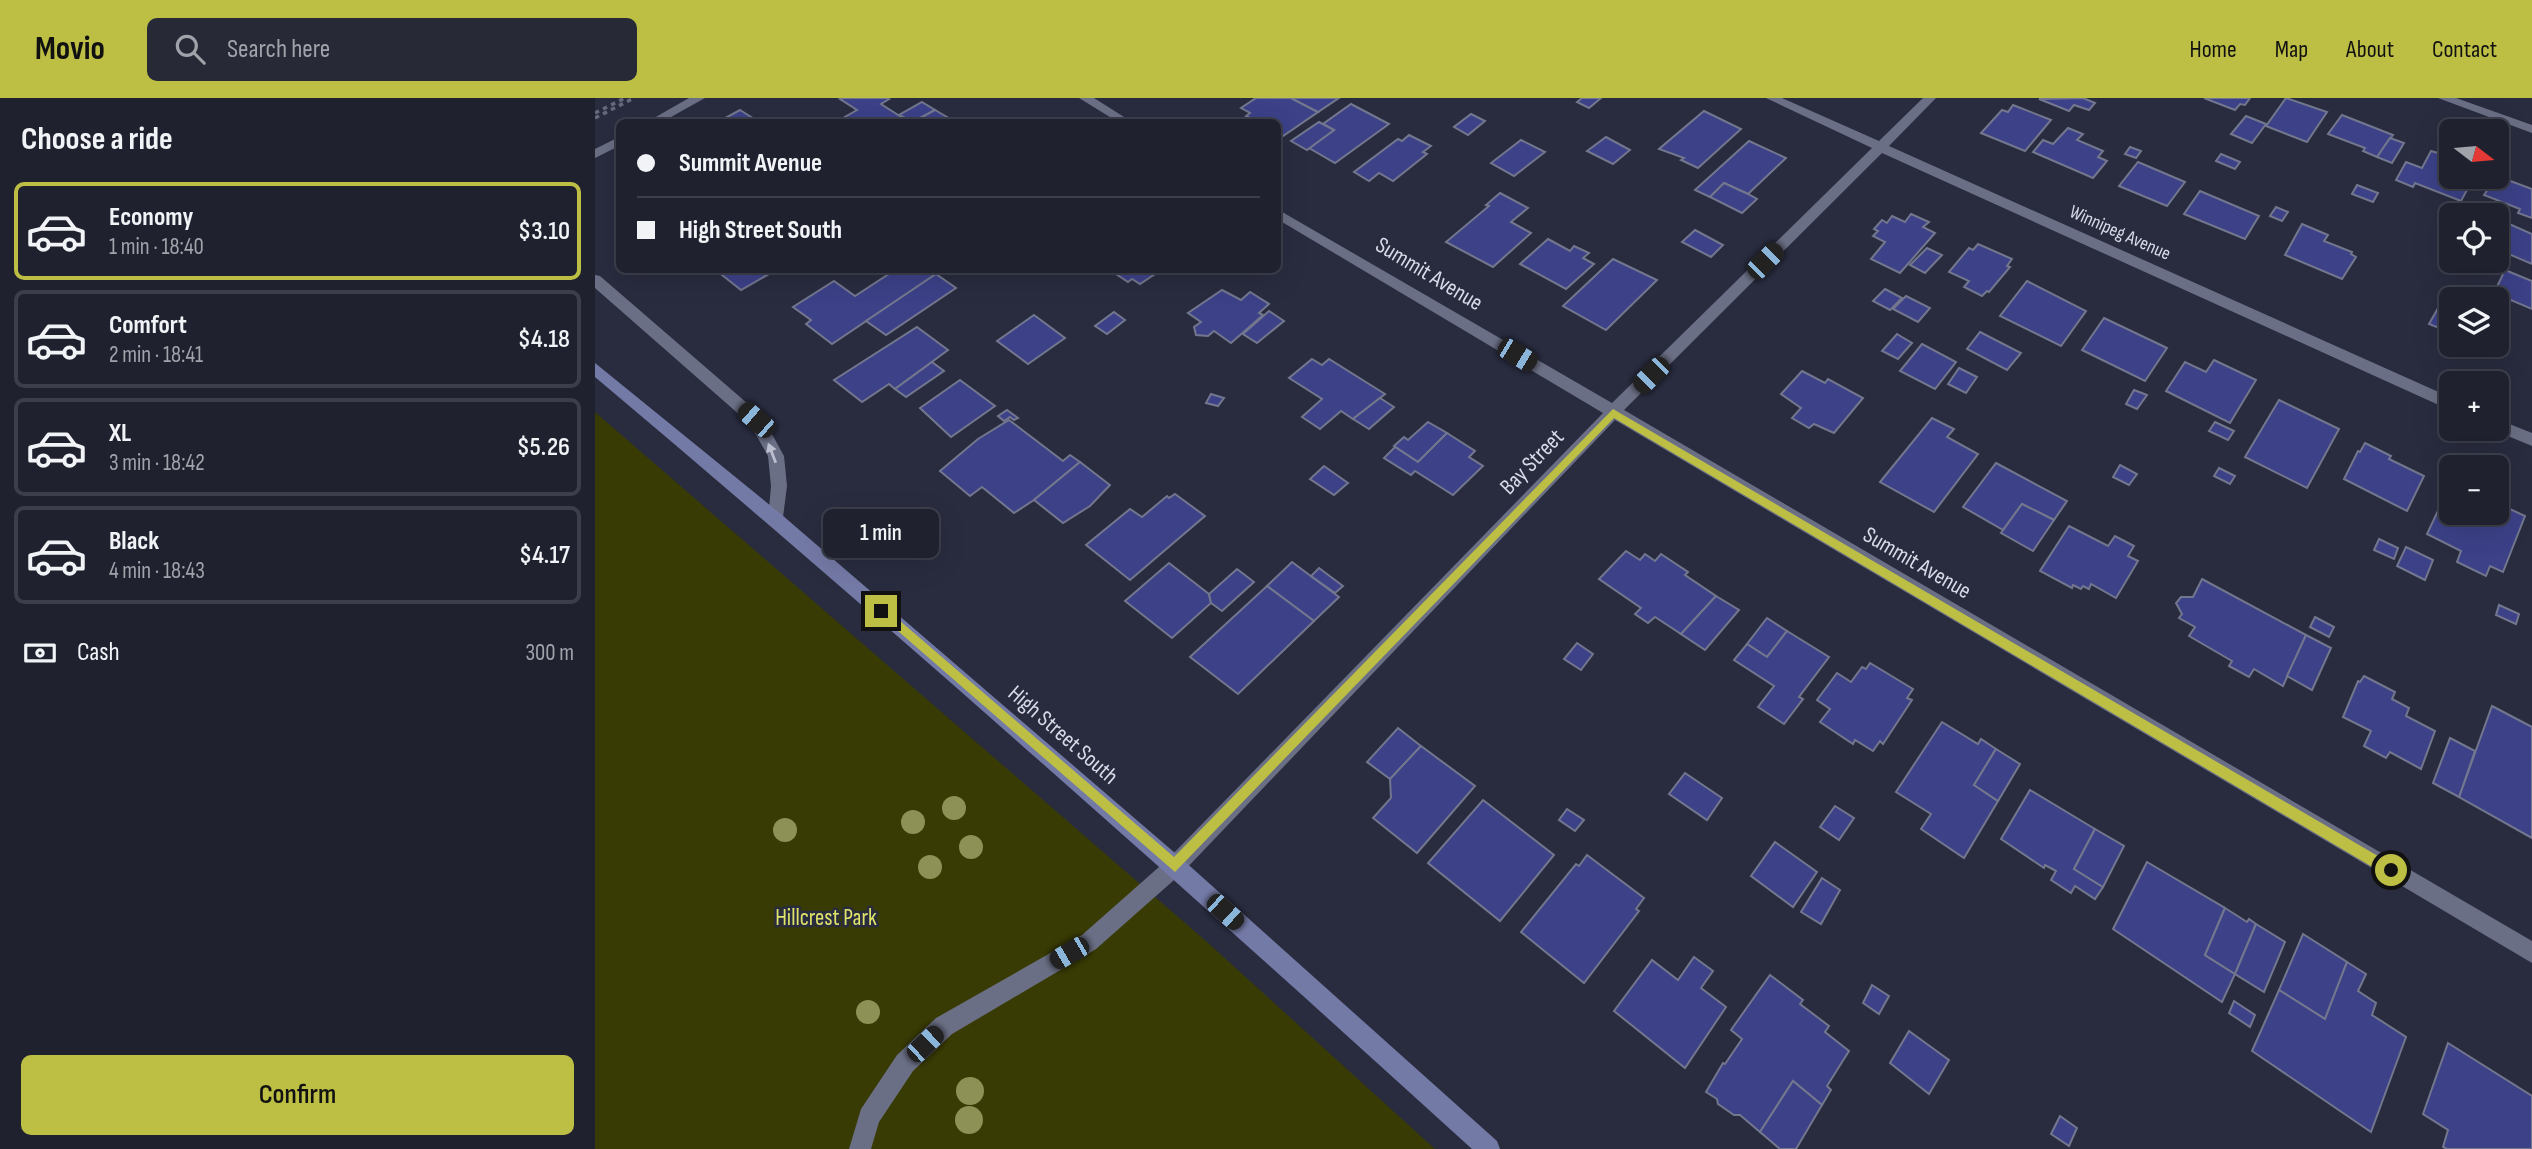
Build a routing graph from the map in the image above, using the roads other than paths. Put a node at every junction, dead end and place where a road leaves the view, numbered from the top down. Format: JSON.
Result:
{"nodes":[{"id":1,"x":699,"y":98,"type":"edge"},
{"id":2,"x":1085,"y":98,"type":"edge"},
{"id":3,"x":1772,"y":98,"type":"edge"},
{"id":4,"x":1930,"y":98,"type":"edge"},
{"id":5,"x":2444,"y":98,"type":"edge"},
{"id":6,"x":659,"y":119,"type":"edge"},
{"id":7,"x":1121,"y":119,"type":"edge"},
{"id":8,"x":2532,"y":129,"type":"edge"},
{"id":9,"x":616,"y":143,"type":"edge"},
{"id":10,"x":1879,"y":148,"type":"junction"},
{"id":11,"x":595,"y":154,"type":"edge"},
{"id":12,"x":1281,"y":215,"type":"edge"},
{"id":13,"x":595,"y":280,"type":"edge"},
{"id":14,"x":595,"y":369,"type":"edge"},
{"id":15,"x":2439,"y":399,"type":"edge"},
{"id":16,"x":1613,"y":412,"type":"junction"},
{"id":17,"x":2509,"y":430,"type":"edge"},
{"id":18,"x":2532,"y":440,"type":"edge"},
{"id":19,"x":776,"y":520,"type":"junction"},
{"id":20,"x":1175,"y":866,"type":"junction"},
{"id":21,"x":2532,"y":953,"type":"edge"},
{"id":22,"x":860,"y":1149,"type":"edge"},
{"id":23,"x":1489,"y":1149,"type":"edge"}],
"edges":[{"from":1,"to":6,"type":"street"},
{"from":2,"to":7,"type":"street"},
{"from":3,"to":10,"type":"street","name":"Winnipeg Avenue"},
{"from":4,"to":10,"type":"street","name":"Bay Street"},
{"from":5,"to":8,"type":"street"},
{"from":9,"to":11,"type":"street"},
{"from":10,"to":15,"type":"street","name":"Winnipeg Avenue"},
{"from":10,"to":16,"type":"street","name":"Bay Street"},
{"from":12,"to":16,"type":"street","name":"Summit Avenue"},
{"from":19,"to":13,"type":"street","one_way":true},
{"from":14,"to":19,"type":"main road","name":"High Street South"},
{"from":16,"to":20,"type":"street","name":"Bay Street"},
{"from":16,"to":21,"type":"street","name":"Summit Avenue"},
{"from":17,"to":18,"type":"street"},
{"from":19,"to":20,"type":"main road","name":"High Street South"},
{"from":20,"to":22,"type":"street","name":"Bay Street"},
{"from":20,"to":23,"type":"main road","name":"High Street South"}]}
